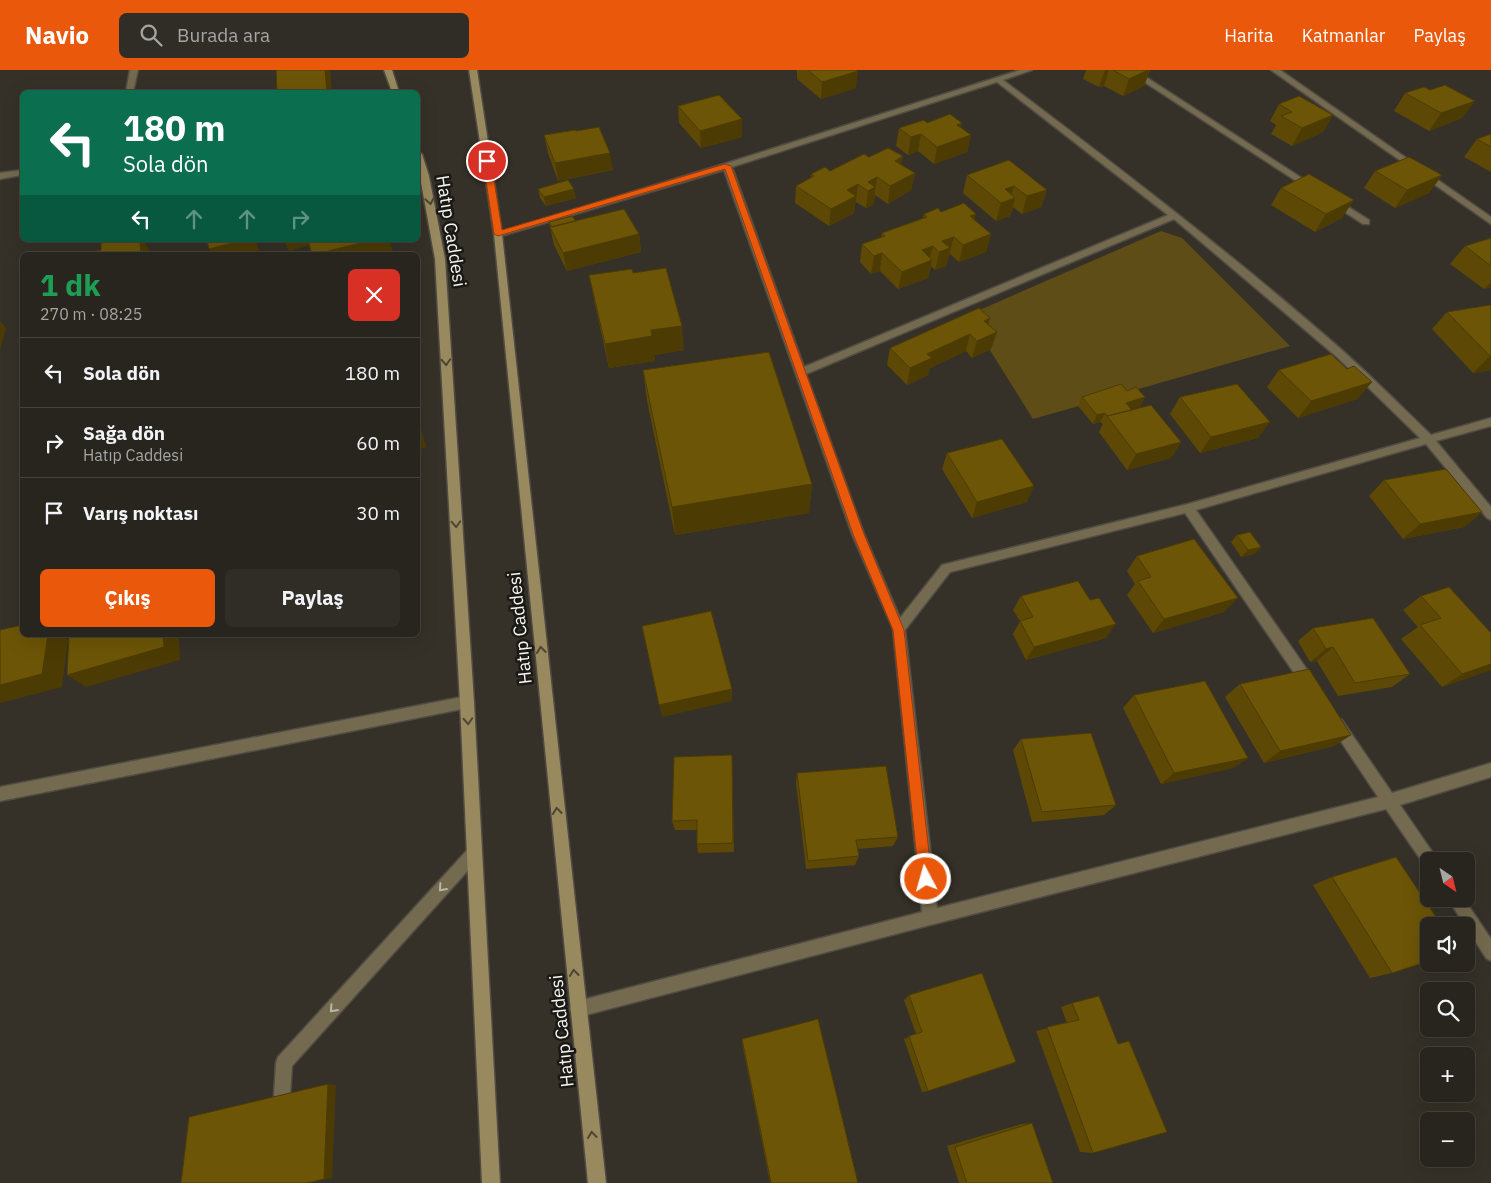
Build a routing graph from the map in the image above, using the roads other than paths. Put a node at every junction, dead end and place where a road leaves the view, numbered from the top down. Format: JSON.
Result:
{"nodes":[{"id":1,"x":134,"y":70,"type":"edge"},
{"id":2,"x":388,"y":70,"type":"edge"},
{"id":3,"x":396,"y":70,"type":"edge"},
{"id":4,"x":473,"y":70,"type":"edge"},
{"id":5,"x":1028,"y":70,"type":"edge"},
{"id":6,"x":1130,"y":70,"type":"edge"},
{"id":7,"x":1275,"y":70,"type":"edge"},
{"id":8,"x":998,"y":80,"type":"junction"},
{"id":9,"x":392,"y":82,"type":"junction"},
{"id":10,"x":129,"y":90,"type":"edge"},
{"id":11,"x":395,"y":90,"type":"edge"},
{"id":12,"x":420,"y":160,"type":"edge"},
{"id":13,"x":727,"y":166,"type":"junction"},
{"id":14,"x":20,"y":173,"type":"edge"},
{"id":15,"x":0,"y":176,"type":"edge"},
{"id":16,"x":1174,"y":215,"type":"junction"},
{"id":17,"x":1491,"y":221,"type":"edge"},
{"id":18,"x":1366,"y":222,"type":"dead end"},
{"id":19,"x":498,"y":234,"type":"junction"},
{"id":20,"x":800,"y":372,"type":"junction"},
{"id":21,"x":1491,"y":422,"type":"edge"},
{"id":22,"x":1428,"y":440,"type":"junction"},
{"id":23,"x":1188,"y":508,"type":"junction"},
{"id":24,"x":1491,"y":515,"type":"edge"},
{"id":25,"x":899,"y":630,"type":"junction"},
{"id":26,"x":1317,"y":695,"type":"edge"},
{"id":27,"x":467,"y":702,"type":"junction"},
{"id":28,"x":1328,"y":712,"type":"edge"},
{"id":29,"x":1491,"y":770,"type":"edge"},
{"id":30,"x":0,"y":794,"type":"edge"},
{"id":31,"x":1390,"y":801,"type":"junction"},
{"id":32,"x":475,"y":852,"type":"junction"},
{"id":33,"x":1424,"y":852,"type":"edge"},
{"id":34,"x":1461,"y":908,"type":"edge"},
{"id":35,"x":930,"y":917,"type":"junction"},
{"id":36,"x":1491,"y":953,"type":"edge"},
{"id":37,"x":578,"y":1009,"type":"junction"},
{"id":38,"x":280,"y":1128,"type":"edge"},
{"id":39,"x":491,"y":1183,"type":"edge"},
{"id":40,"x":598,"y":1183,"type":"edge"}],
"edges":[{"from":1,"to":10,"type":"street"},
{"from":2,"to":9,"type":"main road"},
{"from":3,"to":9,"type":"main road"},
{"from":4,"to":19,"type":"main road","name":"Hatıp Caddesi"},
{"from":5,"to":8,"type":"street"},
{"from":6,"to":18,"type":"street"},
{"from":7,"to":17,"type":"street"},
{"from":8,"to":13,"type":"street"},
{"from":8,"to":16,"type":"street"},
{"from":9,"to":11,"type":"main road"},
{"from":12,"to":27,"type":"main road","name":"Hatıp Caddesi","one_way":true},
{"from":13,"to":19,"type":"street"},
{"from":13,"to":20,"type":"street"},
{"from":14,"to":15,"type":"street"},
{"from":16,"to":20,"type":"street"},
{"from":16,"to":22,"type":"street"},
{"from":37,"to":19,"type":"main road","name":"Hatıp Caddesi","one_way":true},
{"from":20,"to":25,"type":"street"},
{"from":21,"to":22,"type":"street"},
{"from":22,"to":23,"type":"street"},
{"from":22,"to":24,"type":"street"},
{"from":23,"to":25,"type":"street"},
{"from":23,"to":26,"type":"street"},
{"from":25,"to":35,"type":"street"},
{"from":27,"to":30,"type":"street"},
{"from":27,"to":32,"type":"main road","name":"Hatıp Caddesi","one_way":true},
{"from":28,"to":31,"type":"street"},
{"from":29,"to":31,"type":"street"},
{"from":31,"to":33,"type":"street"},
{"from":31,"to":35,"type":"street"},
{"from":32,"to":38,"type":"street","one_way":true},
{"from":32,"to":39,"type":"main road","name":"Hatıp Caddesi"},
{"from":34,"to":36,"type":"street"},
{"from":35,"to":37,"type":"street"},
{"from":40,"to":37,"type":"main road","name":"Hatıp Caddesi","one_way":true}]}
